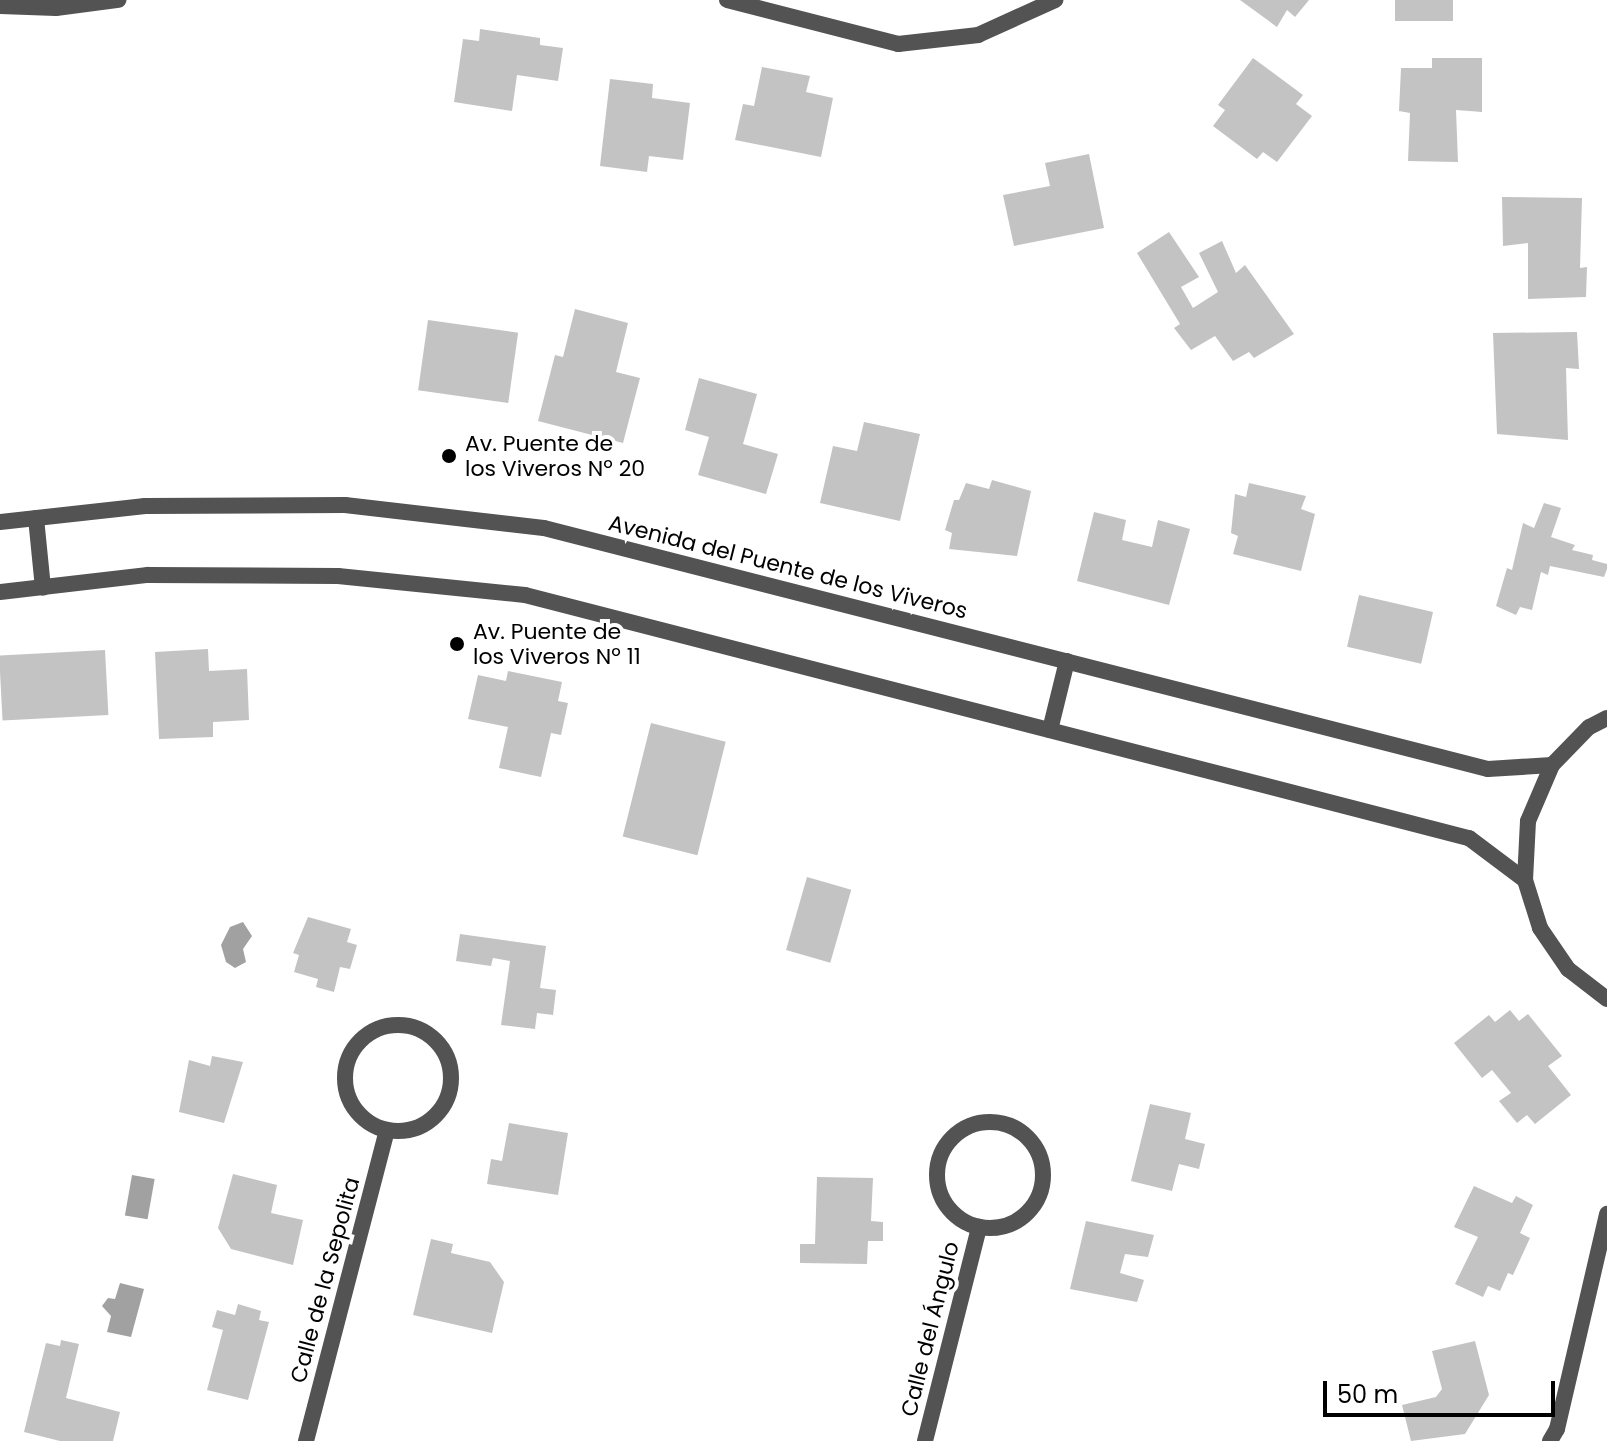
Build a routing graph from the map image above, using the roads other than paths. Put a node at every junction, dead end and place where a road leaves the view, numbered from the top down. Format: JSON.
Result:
{"nodes":[{"id":1,"x":118,"y":0,"type":"edge"},
{"id":2,"x":727,"y":0,"type":"edge"},
{"id":3,"x":1055,"y":0,"type":"edge"},
{"id":4,"x":0,"y":6,"type":"edge"},
{"id":5,"x":36,"y":518,"type":"junction"},
{"id":6,"x":0,"y":522,"type":"edge"},
{"id":7,"x":43,"y":588,"type":"junction"},
{"id":8,"x":0,"y":592,"type":"edge"},
{"id":9,"x":1067,"y":661,"type":"junction"},
{"id":10,"x":1607,"y":718,"type":"edge"},
{"id":11,"x":1050,"y":730,"type":"junction"},
{"id":12,"x":1552,"y":765,"type":"junction"},
{"id":13,"x":1525,"y":880,"type":"junction"},
{"id":14,"x":1607,"y":999,"type":"edge"},
{"id":15,"x":387,"y":1130,"type":"junction"},
{"id":16,"x":1607,"y":1214,"type":"edge"},
{"id":17,"x":979,"y":1227,"type":"junction"},
{"id":18,"x":306,"y":1441,"type":"edge"},
{"id":19,"x":925,"y":1441,"type":"edge"},
{"id":20,"x":1550,"y":1441,"type":"edge"}],
"edges":[{"from":1,"to":4,"type":"street"},
{"from":2,"to":3,"type":"street"},
{"from":5,"to":6,"type":"street","name":"Avenida del Puente de los Viveros"},
{"from":5,"to":7,"type":"street"},
{"from":5,"to":9,"type":"street","name":"Avenida del Puente de los Viveros"},
{"from":7,"to":8,"type":"street"},
{"from":7,"to":11,"type":"street"},
{"from":9,"to":11,"type":"street"},
{"from":9,"to":12,"type":"street","name":"Avenida del Puente de los Viveros"},
{"from":10,"to":12,"type":"street"},
{"from":11,"to":13,"type":"street"},
{"from":12,"to":13,"type":"street"},
{"from":13,"to":14,"type":"street"},
{"from":15,"to":15,"type":"street"},
{"from":15,"to":18,"type":"street","name":"Calle de la Sepolita"},
{"from":16,"to":20,"type":"street"},
{"from":17,"to":17,"type":"street"},
{"from":17,"to":19,"type":"street","name":"Calle del Ángulo"}]}
